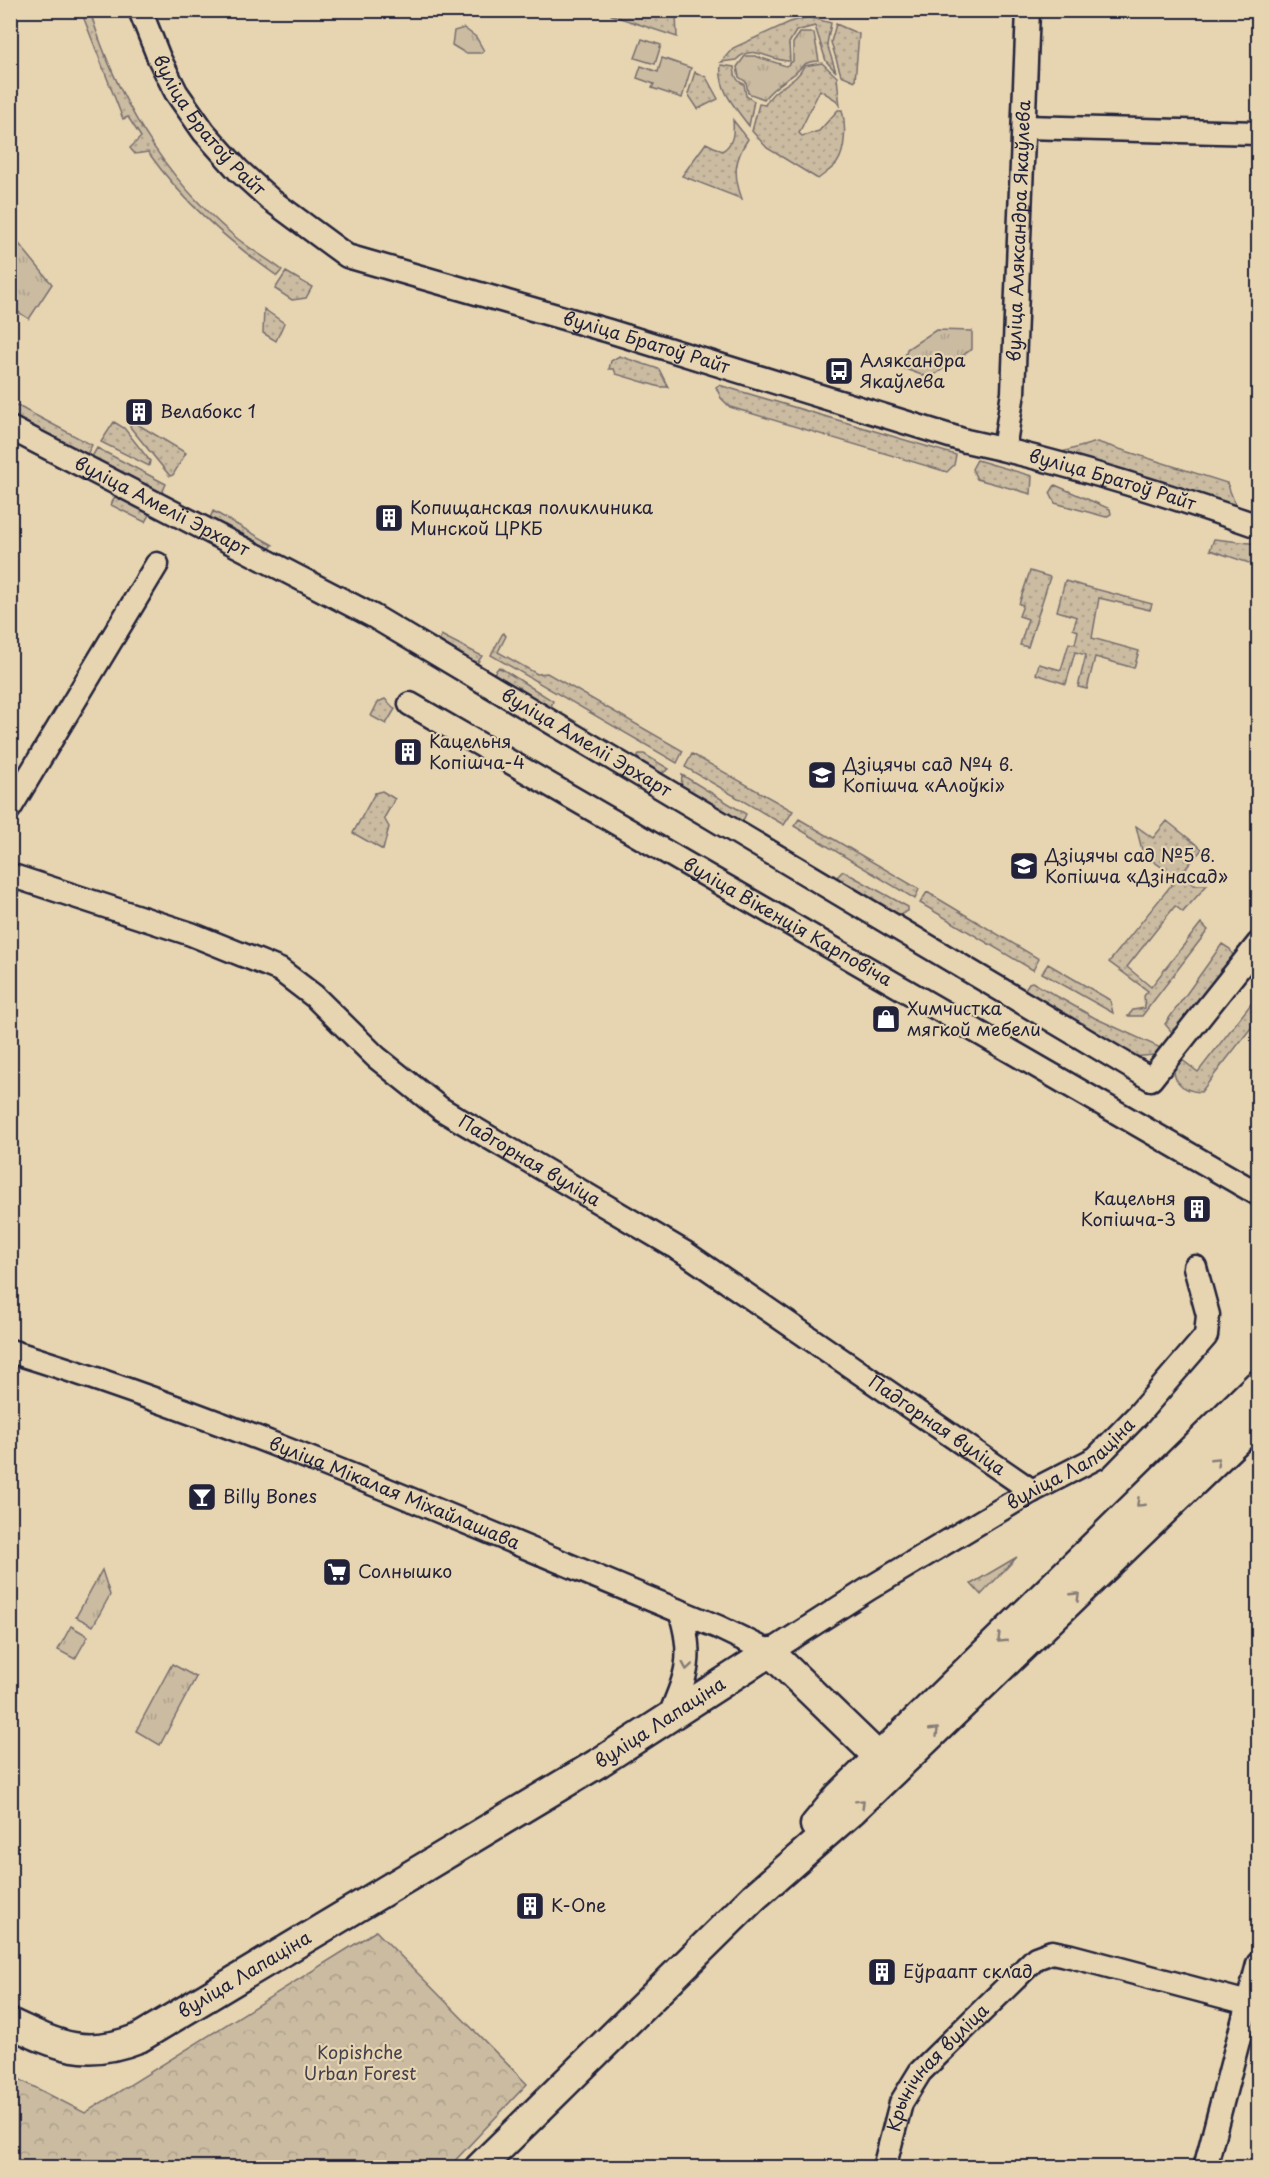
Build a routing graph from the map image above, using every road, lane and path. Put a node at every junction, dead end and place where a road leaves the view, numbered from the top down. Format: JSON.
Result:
{"nodes":[{"id":1,"x":140,"y":10,"type":"edge"},
{"id":2,"x":1028,"y":10,"type":"edge"},
{"id":3,"x":1024,"y":127,"type":"junction"},
{"id":4,"x":1258,"y":133,"type":"edge"},
{"id":5,"x":10,"y":428,"type":"edge"},
{"id":6,"x":1004,"y":449,"type":"junction"},
{"id":7,"x":1258,"y":526,"type":"edge"},
{"id":8,"x":157,"y":564,"type":"dead end"},
{"id":9,"x":410,"y":704,"type":"dead end"},
{"id":10,"x":10,"y":808,"type":"edge"},
{"id":11,"x":10,"y":875,"type":"edge"},
{"id":12,"x":1258,"y":944,"type":"edge"},
{"id":13,"x":1258,"y":1194,"type":"edge"},
{"id":14,"x":1195,"y":1267,"type":"dead end"},
{"id":15,"x":10,"y":1351,"type":"edge"},
{"id":16,"x":1258,"y":1385,"type":"edge"},
{"id":17,"x":1258,"y":1420,"type":"edge"},
{"id":18,"x":1032,"y":1491,"type":"junction"},
{"id":19,"x":680,"y":1611,"type":"junction"},
{"id":20,"x":770,"y":1652,"type":"junction"},
{"id":21,"x":668,"y":1720,"type":"junction"},
{"id":22,"x":886,"y":1764,"type":"junction"},
{"id":23,"x":1258,"y":1964,"type":"edge"},
{"id":24,"x":1248,"y":2003,"type":"junction"},
{"id":25,"x":10,"y":2023,"type":"edge"},
{"id":26,"x":479,"y":2168,"type":"edge"},
{"id":27,"x":884,"y":2168,"type":"edge"},
{"id":28,"x":1205,"y":2168,"type":"edge"}],
"edges":[{"from":1,"to":6,"type":"street","name":"вуліца Братоў Райт"},
{"from":2,"to":3,"type":"street","name":"вуліца Аляксандра Якаўлева"},
{"from":3,"to":4,"type":"street"},
{"from":3,"to":6,"type":"street","name":"вуліца Аляксандра Якаўлева"},
{"from":5,"to":12,"type":"street","name":"вуліца Амеліі Эрхарт"},
{"from":6,"to":7,"type":"street","name":"вуліца Братоў Райт"},
{"from":8,"to":10,"type":"street"},
{"from":9,"to":13,"type":"street","name":"вуліца Вікенція Карповіча"},
{"from":11,"to":18,"type":"street","name":"Падгорная вуліца"},
{"from":14,"to":18,"type":"street","name":"вуліца Лапаціна"},
{"from":15,"to":19,"type":"street","name":"вуліца Мікалая Міхайлашава"},
{"from":16,"to":22,"type":"main road","one_way":true},
{"from":22,"to":17,"type":"main road","one_way":true},
{"from":18,"to":20,"type":"street","name":"вуліца Лапаціна"},
{"from":19,"to":20,"type":"street","name":"вуліца Мікалая Міхайлашава"},
{"from":19,"to":21,"type":"street","one_way":true},
{"from":20,"to":21,"type":"main road","name":"вуліца Лапаціна"},
{"from":20,"to":22,"type":"main road"},
{"from":21,"to":25,"type":"main road","name":"вуліца Лапаціна"},
{"from":22,"to":26,"type":"main road"},
{"from":23,"to":24,"type":"street"},
{"from":24,"to":27,"type":"street","name":"Крынічная вуліца"},
{"from":24,"to":28,"type":"street"}]}
